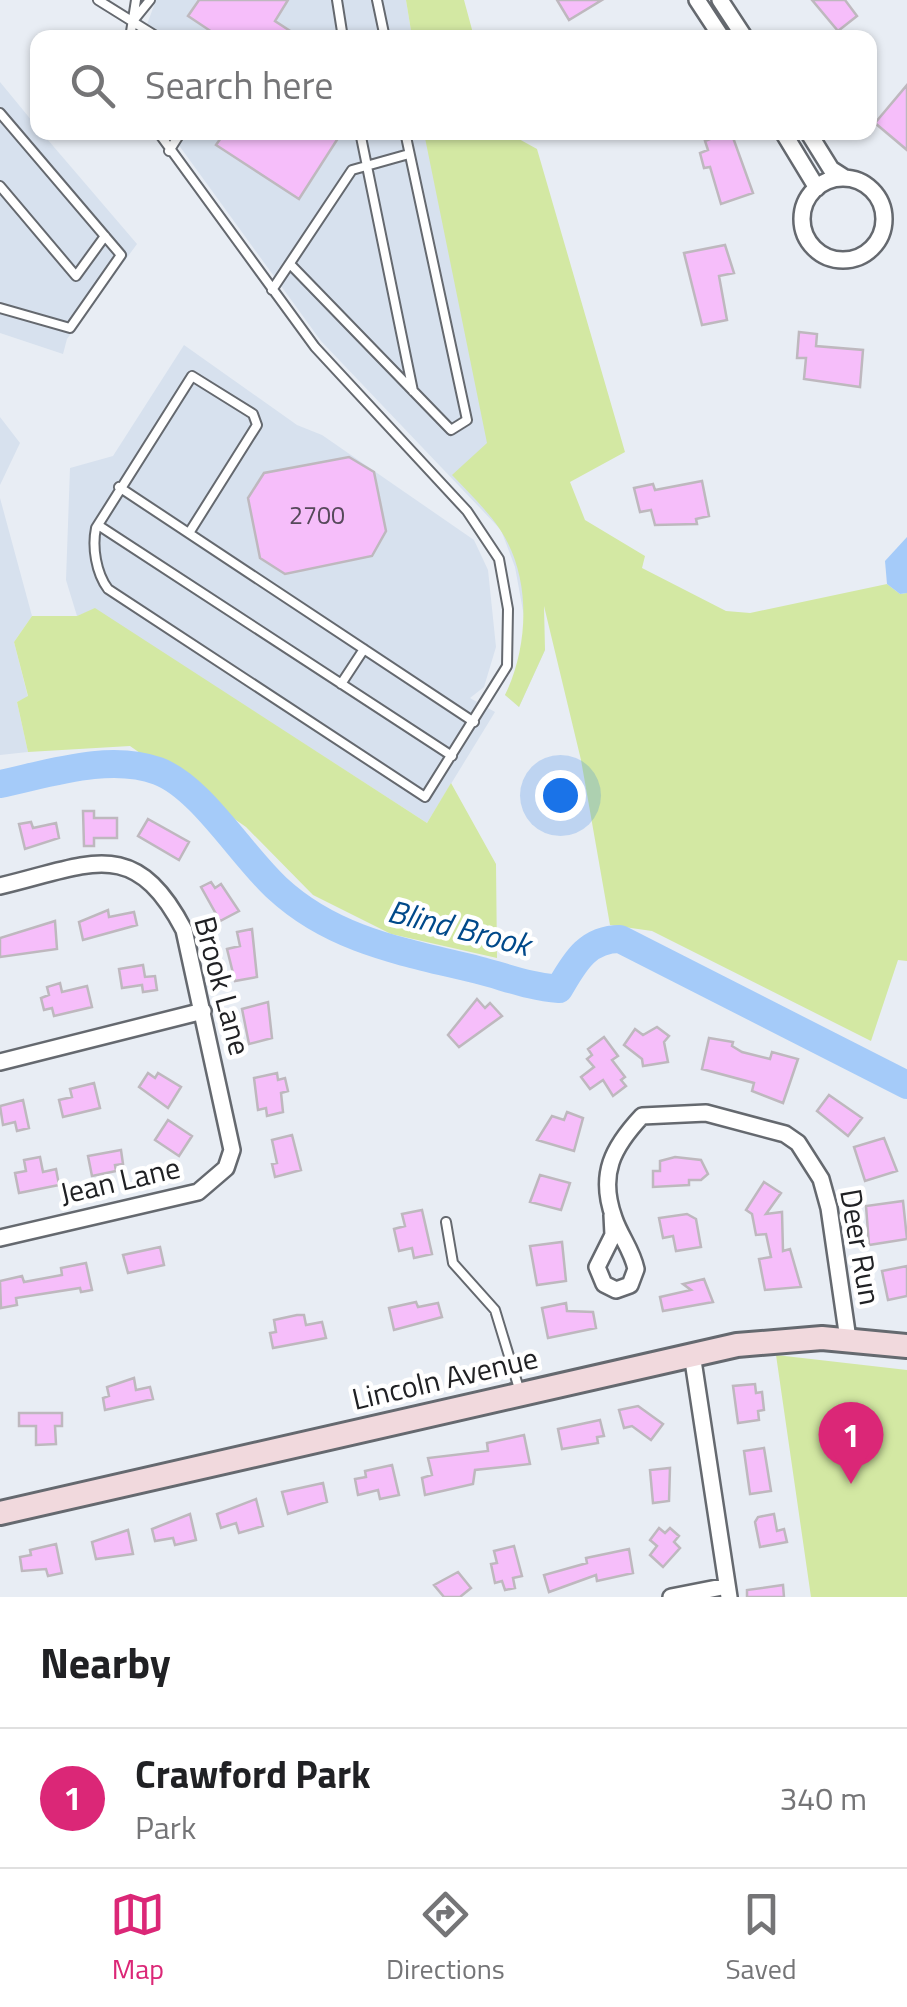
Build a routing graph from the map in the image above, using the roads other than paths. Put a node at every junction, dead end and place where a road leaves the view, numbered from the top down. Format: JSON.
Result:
{"nodes":[{"id":1,"x":98,"y":0,"type":"edge"},
{"id":2,"x":136,"y":0,"type":"edge"},
{"id":3,"x":150,"y":0,"type":"edge"},
{"id":4,"x":336,"y":0,"type":"edge"},
{"id":5,"x":377,"y":0,"type":"edge"},
{"id":6,"x":697,"y":0,"type":"edge"},
{"id":7,"x":720,"y":0,"type":"edge"},
{"id":8,"x":133,"y":21,"type":"junction"},
{"id":9,"x":131,"y":30,"type":"edge"},
{"id":10,"x":147,"y":30,"type":"edge"},
{"id":11,"x":342,"y":30,"type":"edge"},
{"id":12,"x":383,"y":30,"type":"edge"},
{"id":13,"x":717,"y":30,"type":"edge"},
{"id":14,"x":740,"y":30,"type":"edge"},
{"id":15,"x":0,"y":113,"type":"edge"},
{"id":16,"x":163,"y":140,"type":"edge"},
{"id":17,"x":176,"y":140,"type":"edge"},
{"id":18,"x":361,"y":140,"type":"edge"},
{"id":19,"x":406,"y":140,"type":"edge"},
{"id":20,"x":788,"y":140,"type":"edge"},
{"id":21,"x":813,"y":140,"type":"edge"},
{"id":22,"x":169,"y":151,"type":"junction"},
{"id":23,"x":409,"y":154,"type":"junction"},
{"id":24,"x":365,"y":164,"type":"junction"},
{"id":25,"x":845,"y":178,"type":"junction"},
{"id":26,"x":0,"y":186,"type":"edge"},
{"id":27,"x":816,"y":188,"type":"junction"},
{"id":28,"x":105,"y":236,"type":"junction"},
{"id":29,"x":290,"y":264,"type":"junction"},
{"id":30,"x":272,"y":290,"type":"junction"},
{"id":31,"x":0,"y":308,"type":"edge"},
{"id":32,"x":413,"y":391,"type":"junction"},
{"id":33,"x":119,"y":487,"type":"junction"},
{"id":34,"x":98,"y":525,"type":"junction"},
{"id":35,"x":189,"y":534,"type":"junction"},
{"id":36,"x":364,"y":649,"type":"junction"},
{"id":37,"x":341,"y":684,"type":"junction"},
{"id":38,"x":474,"y":722,"type":"junction"},
{"id":39,"x":452,"y":756,"type":"junction"},
{"id":40,"x":0,"y":886,"type":"edge"},
{"id":41,"x":204,"y":1012,"type":"junction"},
{"id":42,"x":0,"y":1062,"type":"edge"},
{"id":43,"x":232,"y":1150,"type":"joint"},
{"id":44,"x":612,"y":1215,"type":"dead end"},
{"id":45,"x":446,"y":1222,"type":"dead end"},
{"id":46,"x":0,"y":1238,"type":"edge"},
{"id":47,"x":848,"y":1340,"type":"junction"},
{"id":48,"x":907,"y":1346,"type":"edge"},
{"id":49,"x":692,"y":1354,"type":"junction"},
{"id":50,"x":520,"y":1392,"type":"junction"},
{"id":51,"x":0,"y":1513,"type":"edge"},
{"id":52,"x":728,"y":1591,"type":"edge"},
{"id":53,"x":670,"y":1597,"type":"edge"}],
"edges":[{"from":1,"to":8,"type":"lane"},
{"from":2,"to":8,"type":"lane"},
{"from":3,"to":8,"type":"lane"},
{"from":4,"to":11,"type":"lane"},
{"from":5,"to":12,"type":"lane"},
{"from":6,"to":13,"type":"street"},
{"from":7,"to":14,"type":"street"},
{"from":8,"to":9,"type":"lane"},
{"from":8,"to":10,"type":"lane"},
{"from":15,"to":28,"type":"lane"},
{"from":16,"to":22,"type":"lane"},
{"from":17,"to":22,"type":"lane"},
{"from":18,"to":24,"type":"lane"},
{"from":19,"to":23,"type":"lane"},
{"from":20,"to":27,"type":"street"},
{"from":21,"to":25,"type":"street"},
{"from":22,"to":30,"type":"lane"},
{"from":23,"to":24,"type":"lane"},
{"from":23,"to":32,"type":"lane"},
{"from":24,"to":29,"type":"lane"},
{"from":24,"to":32,"type":"lane"},
{"from":25,"to":27,"type":"street"},
{"from":25,"to":27,"type":"street"},
{"from":26,"to":28,"type":"lane"},
{"from":28,"to":31,"type":"lane"},
{"from":29,"to":30,"type":"lane"},
{"from":29,"to":32,"type":"lane"},
{"from":30,"to":38,"type":"lane"},
{"from":33,"to":34,"type":"lane"},
{"from":33,"to":35,"type":"lane"},
{"from":33,"to":35,"type":"lane"},
{"from":34,"to":37,"type":"lane"},
{"from":34,"to":39,"type":"lane"},
{"from":35,"to":36,"type":"lane"},
{"from":36,"to":37,"type":"lane"},
{"from":36,"to":38,"type":"lane"},
{"from":37,"to":39,"type":"lane"},
{"from":38,"to":39,"type":"lane"},
{"from":40,"to":41,"type":"street","name":"Brook Lane"},
{"from":41,"to":42,"type":"street"},
{"from":41,"to":43,"type":"street","name":"Brook Lane"},
{"from":43,"to":46,"type":"street","name":"Jean Lane"},
{"from":44,"to":47,"type":"street","name":"Deer Run"},
{"from":45,"to":50,"type":"lane"},
{"from":47,"to":48,"type":"street","name":"Lincoln Avenue"},
{"from":47,"to":49,"type":"street","name":"Lincoln Avenue"},
{"from":49,"to":50,"type":"street","name":"Lincoln Avenue"},
{"from":49,"to":52,"type":"street"},
{"from":50,"to":51,"type":"street","name":"Lincoln Avenue"},
{"from":52,"to":53,"type":"street"}]}
